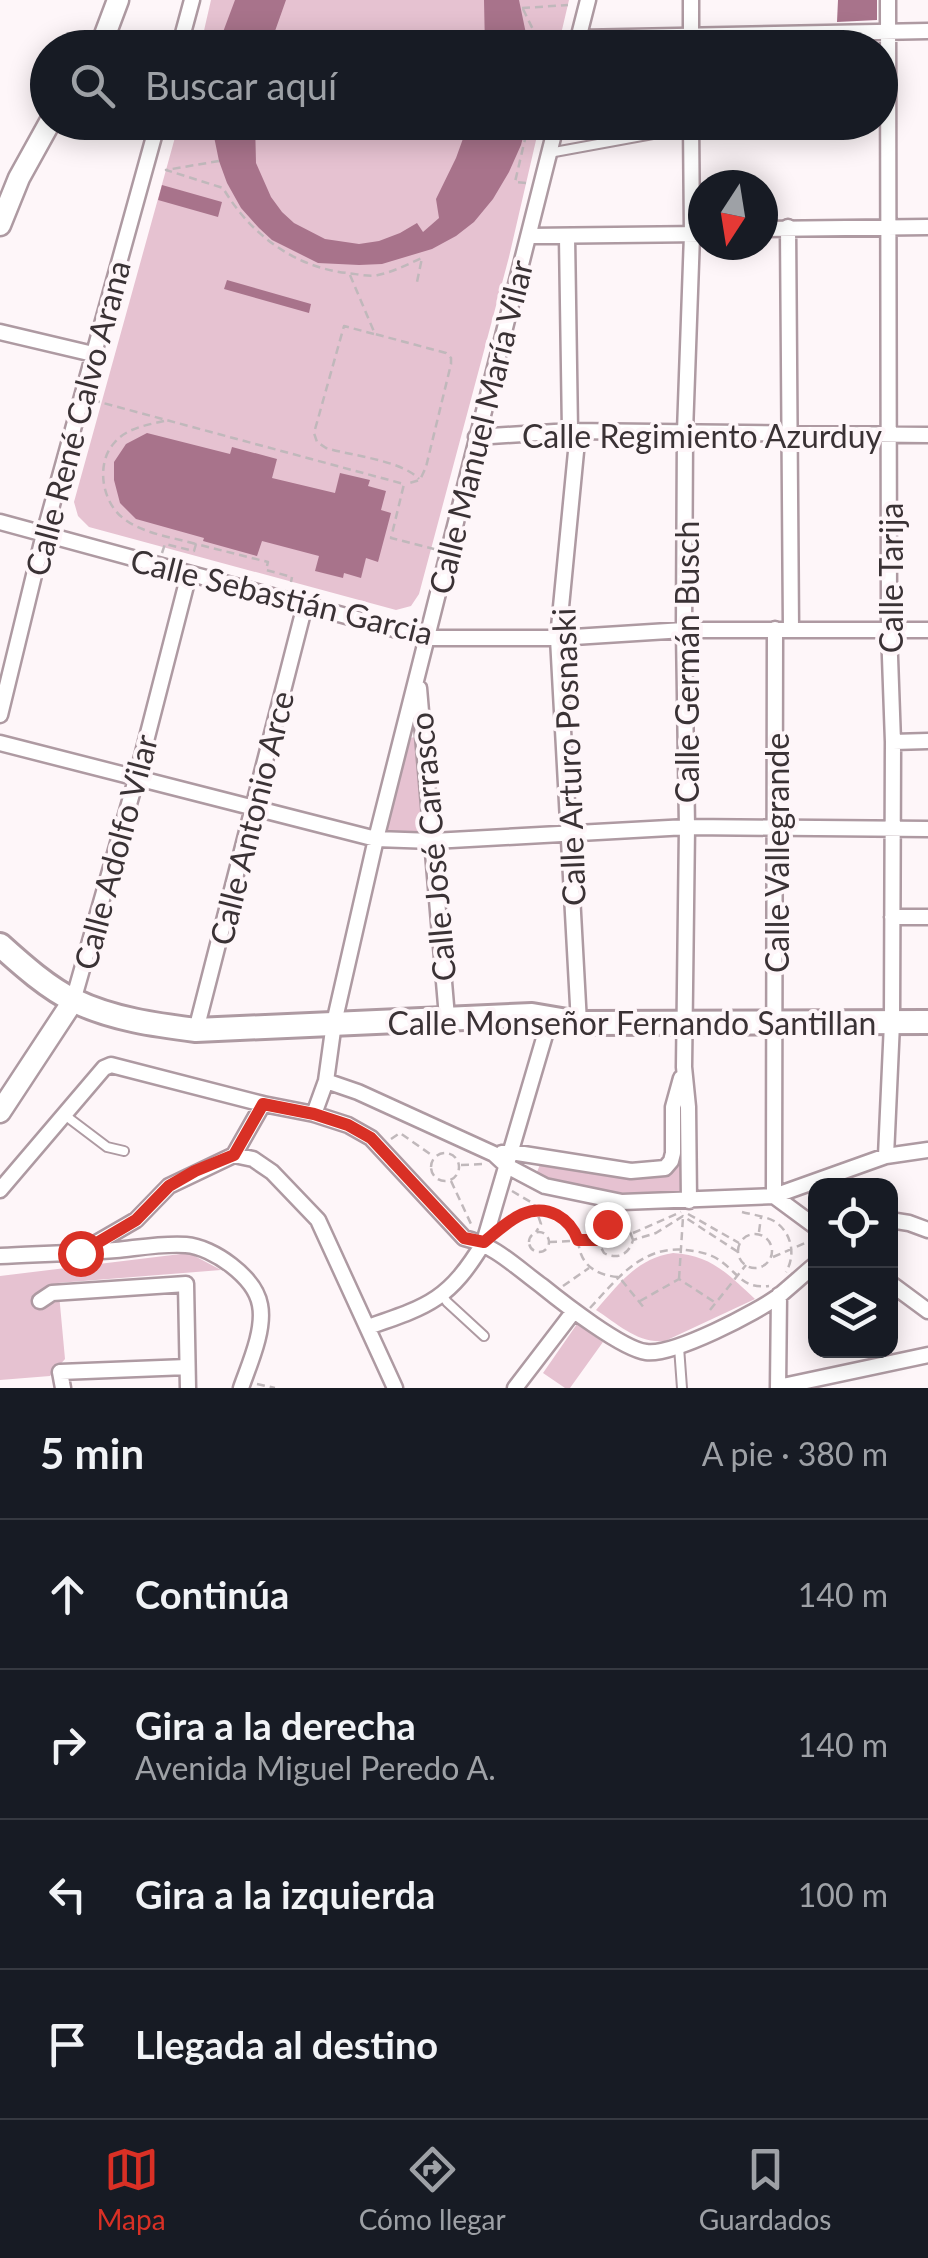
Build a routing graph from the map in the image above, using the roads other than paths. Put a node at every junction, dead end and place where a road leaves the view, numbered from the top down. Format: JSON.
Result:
{"nodes":[{"id":1,"x":118,"y":0,"type":"edge"},
{"id":2,"x":192,"y":0,"type":"edge"},
{"id":3,"x":588,"y":0,"type":"edge"},
{"id":4,"x":691,"y":0,"type":"edge"},
{"id":5,"x":888,"y":0,"type":"edge"},
{"id":6,"x":107,"y":30,"type":"edge"},
{"id":7,"x":183,"y":30,"type":"edge"},
{"id":8,"x":580,"y":30,"type":"edge"},
{"id":9,"x":691,"y":30,"type":"edge"},
{"id":10,"x":888,"y":30,"type":"edge"},
{"id":11,"x":898,"y":31,"type":"edge"},
{"id":12,"x":928,"y":31,"type":"edge"},
{"id":13,"x":40,"y":140,"type":"edge"},
{"id":14,"x":153,"y":140,"type":"edge"},
{"id":15,"x":552,"y":140,"type":"edge"},
{"id":16,"x":615,"y":140,"type":"edge"},
{"id":17,"x":692,"y":140,"type":"edge"},
{"id":18,"x":888,"y":140,"type":"edge"},
{"id":19,"x":549,"y":153,"type":"junction"},
{"id":20,"x":694,"y":170,"type":"edge"},
{"id":21,"x":0,"y":225,"type":"edge"},
{"id":22,"x":888,"y":226,"type":"junction"},
{"id":23,"x":928,"y":227,"type":"edge"},
{"id":24,"x":788,"y":228,"type":"junction"},
{"id":25,"x":778,"y":229,"type":"edge"},
{"id":26,"x":688,"y":234,"type":"edge"},
{"id":27,"x":528,"y":236,"type":"junction"},
{"id":28,"x":567,"y":237,"type":"junction"},
{"id":29,"x":696,"y":260,"type":"edge"},
{"id":30,"x":0,"y":332,"type":"edge"},
{"id":31,"x":93,"y":354,"type":"junction"},
{"id":32,"x":574,"y":431,"type":"junction"},
{"id":33,"x":685,"y":432,"type":"junction"},
{"id":34,"x":790,"y":434,"type":"junction"},
{"id":35,"x":928,"y":434,"type":"edge"},
{"id":36,"x":889,"y":435,"type":"junction"},
{"id":37,"x":476,"y":437,"type":"junction"},
{"id":38,"x":0,"y":522,"type":"edge"},
{"id":39,"x":44,"y":534,"type":"junction"},
{"id":40,"x":189,"y":574,"type":"junction"},
{"id":41,"x":306,"y":605,"type":"junction"},
{"id":42,"x":783,"y":629,"type":"junction"},
{"id":43,"x":684,"y":630,"type":"junction"},
{"id":44,"x":889,"y":630,"type":"junction"},
{"id":45,"x":928,"y":630,"type":"edge"},
{"id":46,"x":427,"y":638,"type":"junction"},
{"id":47,"x":558,"y":638,"type":"junction"},
{"id":48,"x":418,"y":677,"type":"junction"},
{"id":49,"x":0,"y":715,"type":"edge"},
{"id":50,"x":928,"y":741,"type":"edge"},
{"id":51,"x":893,"y":742,"type":"junction"},
{"id":52,"x":0,"y":743,"type":"edge"},
{"id":53,"x":137,"y":776,"type":"junction"},
{"id":54,"x":255,"y":807,"type":"junction"},
{"id":55,"x":687,"y":828,"type":"junction"},
{"id":56,"x":776,"y":828,"type":"junction"},
{"id":57,"x":892,"y":828,"type":"junction"},
{"id":58,"x":928,"y":828,"type":"edge"},
{"id":59,"x":569,"y":834,"type":"junction"},
{"id":60,"x":376,"y":839,"type":"junction"},
{"id":61,"x":433,"y":841,"type":"junction"},
{"id":62,"x":892,"y":917,"type":"junction"},
{"id":63,"x":928,"y":917,"type":"edge"},
{"id":64,"x":0,"y":944,"type":"edge"},
{"id":65,"x":74,"y":1001,"type":"junction"},
{"id":66,"x":447,"y":1018,"type":"junction"},
{"id":67,"x":550,"y":1018,"type":"junction"},
{"id":68,"x":685,"y":1022,"type":"junction"},
{"id":69,"x":775,"y":1022,"type":"junction"},
{"id":70,"x":892,"y":1022,"type":"junction"},
{"id":71,"x":928,"y":1022,"type":"edge"},
{"id":72,"x":334,"y":1024,"type":"junction"},
{"id":73,"x":579,"y":1024,"type":"junction"},
{"id":74,"x":196,"y":1030,"type":"junction"},
{"id":75,"x":684,"y":1067,"type":"junction"},
{"id":76,"x":326,"y":1081,"type":"junction"},
{"id":77,"x":263,"y":1104,"type":"junction"},
{"id":78,"x":0,"y":1112,"type":"edge"},
{"id":79,"x":314,"y":1114,"type":"junction"},
{"id":80,"x":66,"y":1116,"type":"junction"},
{"id":81,"x":928,"y":1150,"type":"edge"},
{"id":82,"x":124,"y":1152,"type":"dead end"},
{"id":83,"x":234,"y":1155,"type":"junction"},
{"id":84,"x":886,"y":1156,"type":"junction"},
{"id":85,"x":509,"y":1159,"type":"junction"},
{"id":86,"x":0,"y":1190,"type":"edge"},
{"id":87,"x":774,"y":1196,"type":"junction"},
{"id":88,"x":684,"y":1207,"type":"junction"},
{"id":89,"x":808,"y":1221,"type":"edge"},
{"id":90,"x":898,"y":1221,"type":"edge"},
{"id":91,"x":928,"y":1230,"type":"edge"},
{"id":92,"x":481,"y":1242,"type":"junction"},
{"id":93,"x":0,"y":1244,"type":"edge"},
{"id":94,"x":80,"y":1253,"type":"junction"},
{"id":95,"x":18,"y":1255,"type":"junction"},
{"id":96,"x":0,"y":1256,"type":"edge"},
{"id":97,"x":810,"y":1268,"type":"edge"},
{"id":98,"x":778,"y":1289,"type":"junction"},
{"id":99,"x":898,"y":1289,"type":"edge"},
{"id":100,"x":442,"y":1295,"type":"junction"},
{"id":101,"x":40,"y":1301,"type":"dead end"},
{"id":102,"x":928,"y":1311,"type":"edge"},
{"id":103,"x":578,"y":1314,"type":"junction"},
{"id":104,"x":368,"y":1327,"type":"junction"},
{"id":105,"x":484,"y":1336,"type":"dead end"},
{"id":106,"x":678,"y":1347,"type":"junction"},
{"id":107,"x":928,"y":1356,"type":"edge"},
{"id":108,"x":187,"y":1367,"type":"junction"},
{"id":109,"x":242,"y":1384,"type":"edge"},
{"id":110,"x":63,"y":1388,"type":"edge"},
{"id":111,"x":188,"y":1388,"type":"edge"},
{"id":112,"x":395,"y":1388,"type":"edge"},
{"id":113,"x":515,"y":1388,"type":"edge"},
{"id":114,"x":682,"y":1388,"type":"edge"},
{"id":115,"x":778,"y":1388,"type":"edge"}],
"edges":[{"from":1,"to":6,"type":"main road"},
{"from":2,"to":7,"type":"street"},
{"from":3,"to":8,"type":"street"},
{"from":4,"to":9,"type":"street"},
{"from":5,"to":10,"type":"street","name":"Calle Tarija"},
{"from":11,"to":12,"type":"street"},
{"from":13,"to":21,"type":"main road"},
{"from":14,"to":31,"type":"street","name":"Calle René Calvo Arana"},
{"from":15,"to":19,"type":"street","name":"Calle Manuel María Vilar"},
{"from":16,"to":19,"type":"lane"},
{"from":17,"to":20,"type":"street","name":"Calle Germán Busch"},
{"from":18,"to":22,"type":"street","name":"Calle Tarija"},
{"from":19,"to":27,"type":"street","name":"Calle Manuel María Vilar"},
{"from":22,"to":23,"type":"street"},
{"from":22,"to":24,"type":"street"},
{"from":22,"to":36,"type":"street","name":"Calle Tarija"},
{"from":24,"to":25,"type":"street"},
{"from":24,"to":34,"type":"street","name":"Calle Vallegrande"},
{"from":26,"to":28,"type":"street"},
{"from":27,"to":28,"type":"street"},
{"from":27,"to":37,"type":"street","name":"Calle Manuel María Vilar"},
{"from":28,"to":32,"type":"street","name":"Calle Arturo Posnaski"},
{"from":29,"to":33,"type":"street","name":"Calle Germán Busch"},
{"from":30,"to":31,"type":"street"},
{"from":31,"to":39,"type":"street","name":"Calle René Calvo Arana"},
{"from":32,"to":33,"type":"street","name":"Calle Regimiento Azurduy"},
{"from":32,"to":37,"type":"street","name":"Calle Regimiento Azurduy"},
{"from":32,"to":47,"type":"street","name":"Calle Arturo Posnaski"},
{"from":33,"to":34,"type":"street","name":"Calle Regimiento Azurduy"},
{"from":33,"to":43,"type":"street","name":"Calle Germán Busch"},
{"from":34,"to":36,"type":"street","name":"Calle Regimiento Azurduy"},
{"from":34,"to":42,"type":"street","name":"Calle Vallegrande"},
{"from":35,"to":36,"type":"street","name":"Calle Regimiento Azurduy"},
{"from":36,"to":44,"type":"street","name":"Calle Tarija"},
{"from":37,"to":46,"type":"street","name":"Calle Manuel María Vilar"},
{"from":38,"to":39,"type":"street","name":"Calle Sebastián Garcia"},
{"from":39,"to":40,"type":"street","name":"Calle Sebastián Garcia"},
{"from":39,"to":49,"type":"street","name":"Calle René Calvo Arana"},
{"from":40,"to":41,"type":"street","name":"Calle Sebastián Garcia"},
{"from":40,"to":53,"type":"street","name":"Calle Adolfo Vilar"},
{"from":41,"to":46,"type":"street","name":"Calle Sebastián Garcia"},
{"from":41,"to":54,"type":"street","name":"Calle Antonio Arce"},
{"from":42,"to":43,"type":"street","name":"Calle Sebastián Garcia"},
{"from":42,"to":44,"type":"street","name":"Calle Sebastián Garcia"},
{"from":42,"to":56,"type":"street","name":"Calle Vallegrande"},
{"from":43,"to":47,"type":"street","name":"Calle Sebastián Garcia"},
{"from":43,"to":55,"type":"street","name":"Calle Germán Busch"},
{"from":44,"to":45,"type":"street","name":"Calle Sebastián Garcia"},
{"from":44,"to":51,"type":"street","name":"Calle Tarija"},
{"from":46,"to":47,"type":"street","name":"Calle Sebastián Garcia"},
{"from":46,"to":48,"type":"street","name":"Calle Manuel María Vilar"},
{"from":47,"to":59,"type":"street","name":"Calle Arturo Posnaski"},
{"from":48,"to":60,"type":"street","name":"Calle Manuel María Vilar"},
{"from":48,"to":61,"type":"street","name":"Calle José Carrasco"},
{"from":50,"to":51,"type":"street"},
{"from":51,"to":57,"type":"street","name":"Calle Tarija"},
{"from":52,"to":53,"type":"street"},
{"from":53,"to":54,"type":"street"},
{"from":53,"to":65,"type":"street","name":"Calle Adolfo Vilar"},
{"from":54,"to":60,"type":"street"},
{"from":54,"to":74,"type":"street","name":"Calle Antonio Arce"},
{"from":55,"to":56,"type":"street"},
{"from":55,"to":59,"type":"street"},
{"from":55,"to":68,"type":"street","name":"Calle Germán Busch"},
{"from":56,"to":57,"type":"street"},
{"from":56,"to":69,"type":"street","name":"Calle Vallegrande"},
{"from":57,"to":58,"type":"street"},
{"from":57,"to":62,"type":"street","name":"Calle Tarija"},
{"from":59,"to":61,"type":"street"},
{"from":59,"to":73,"type":"street","name":"Calle Arturo Posnaski"},
{"from":60,"to":61,"type":"street"},
{"from":60,"to":72,"type":"street","name":"Calle Manuel María Vilar"},
{"from":61,"to":66,"type":"street","name":"Calle José Carrasco"},
{"from":62,"to":63,"type":"street"},
{"from":62,"to":70,"type":"street","name":"Calle Tarija"},
{"from":64,"to":65,"type":"main road","name":"Calle Monseñor Fernando Santillan"},
{"from":65,"to":74,"type":"main road","name":"Calle Monseñor Fernando Santillan"},
{"from":65,"to":78,"type":"main road","name":"Calle Adolfo Vilar"},
{"from":66,"to":67,"type":"main road","name":"Calle Monseñor Fernando Santillan"},
{"from":66,"to":72,"type":"main road","name":"Calle Monseñor Fernando Santillan"},
{"from":67,"to":73,"type":"main road","name":"Calle Monseñor Fernando Santillan"},
{"from":67,"to":85,"type":"street"},
{"from":68,"to":69,"type":"main road","name":"Calle Monseñor Fernando Santillan"},
{"from":68,"to":73,"type":"main road","name":"Calle Monseñor Fernando Santillan"},
{"from":68,"to":75,"type":"street","name":"Calle Germán Busch"},
{"from":69,"to":70,"type":"main road","name":"Calle Monseñor Fernando Santillan"},
{"from":69,"to":87,"type":"street","name":"Calle Vallegrande"},
{"from":70,"to":71,"type":"main road","name":"Calle Monseñor Fernando Santillan"},
{"from":70,"to":84,"type":"street","name":"Calle Tarija"},
{"from":72,"to":74,"type":"main road","name":"Calle Monseñor Fernando Santillan"},
{"from":72,"to":76,"type":"street","name":"Calle Manuel María Vilar"},
{"from":75,"to":85,"type":"street"},
{"from":75,"to":88,"type":"street","name":"Calle Germán Busch"},
{"from":76,"to":79,"type":"street","name":"Calle Manuel María Vilar"},
{"from":76,"to":85,"type":"street"},
{"from":77,"to":79,"type":"street"},
{"from":77,"to":80,"type":"street"},
{"from":77,"to":83,"type":"street"},
{"from":79,"to":92,"type":"street"},
{"from":80,"to":82,"type":"lane"},
{"from":80,"to":86,"type":"street"},
{"from":81,"to":84,"type":"street"},
{"from":83,"to":94,"type":"street"},
{"from":83,"to":104,"type":"street"},
{"from":84,"to":87,"type":"street"},
{"from":85,"to":88,"type":"street"},
{"from":85,"to":92,"type":"street"},
{"from":87,"to":88,"type":"street"},
{"from":87,"to":89,"type":"street"},
{"from":90,"to":91,"type":"street"},
{"from":92,"to":100,"type":"street"},
{"from":92,"to":103,"type":"street"},
{"from":93,"to":95,"type":"street"},
{"from":94,"to":95,"type":"street"},
{"from":94,"to":109,"type":"street"},
{"from":95,"to":96,"type":"street"},
{"from":97,"to":98,"type":"street"},
{"from":98,"to":106,"type":"street"},
{"from":98,"to":115,"type":"street"},
{"from":99,"to":102,"type":"street"},
{"from":100,"to":104,"type":"street"},
{"from":100,"to":105,"type":"lane"},
{"from":101,"to":108,"type":"street"},
{"from":103,"to":106,"type":"street"},
{"from":103,"to":113,"type":"street"},
{"from":104,"to":112,"type":"street"},
{"from":106,"to":114,"type":"lane"},
{"from":107,"to":115,"type":"street"},
{"from":108,"to":110,"type":"street"},
{"from":108,"to":111,"type":"street"}]}
